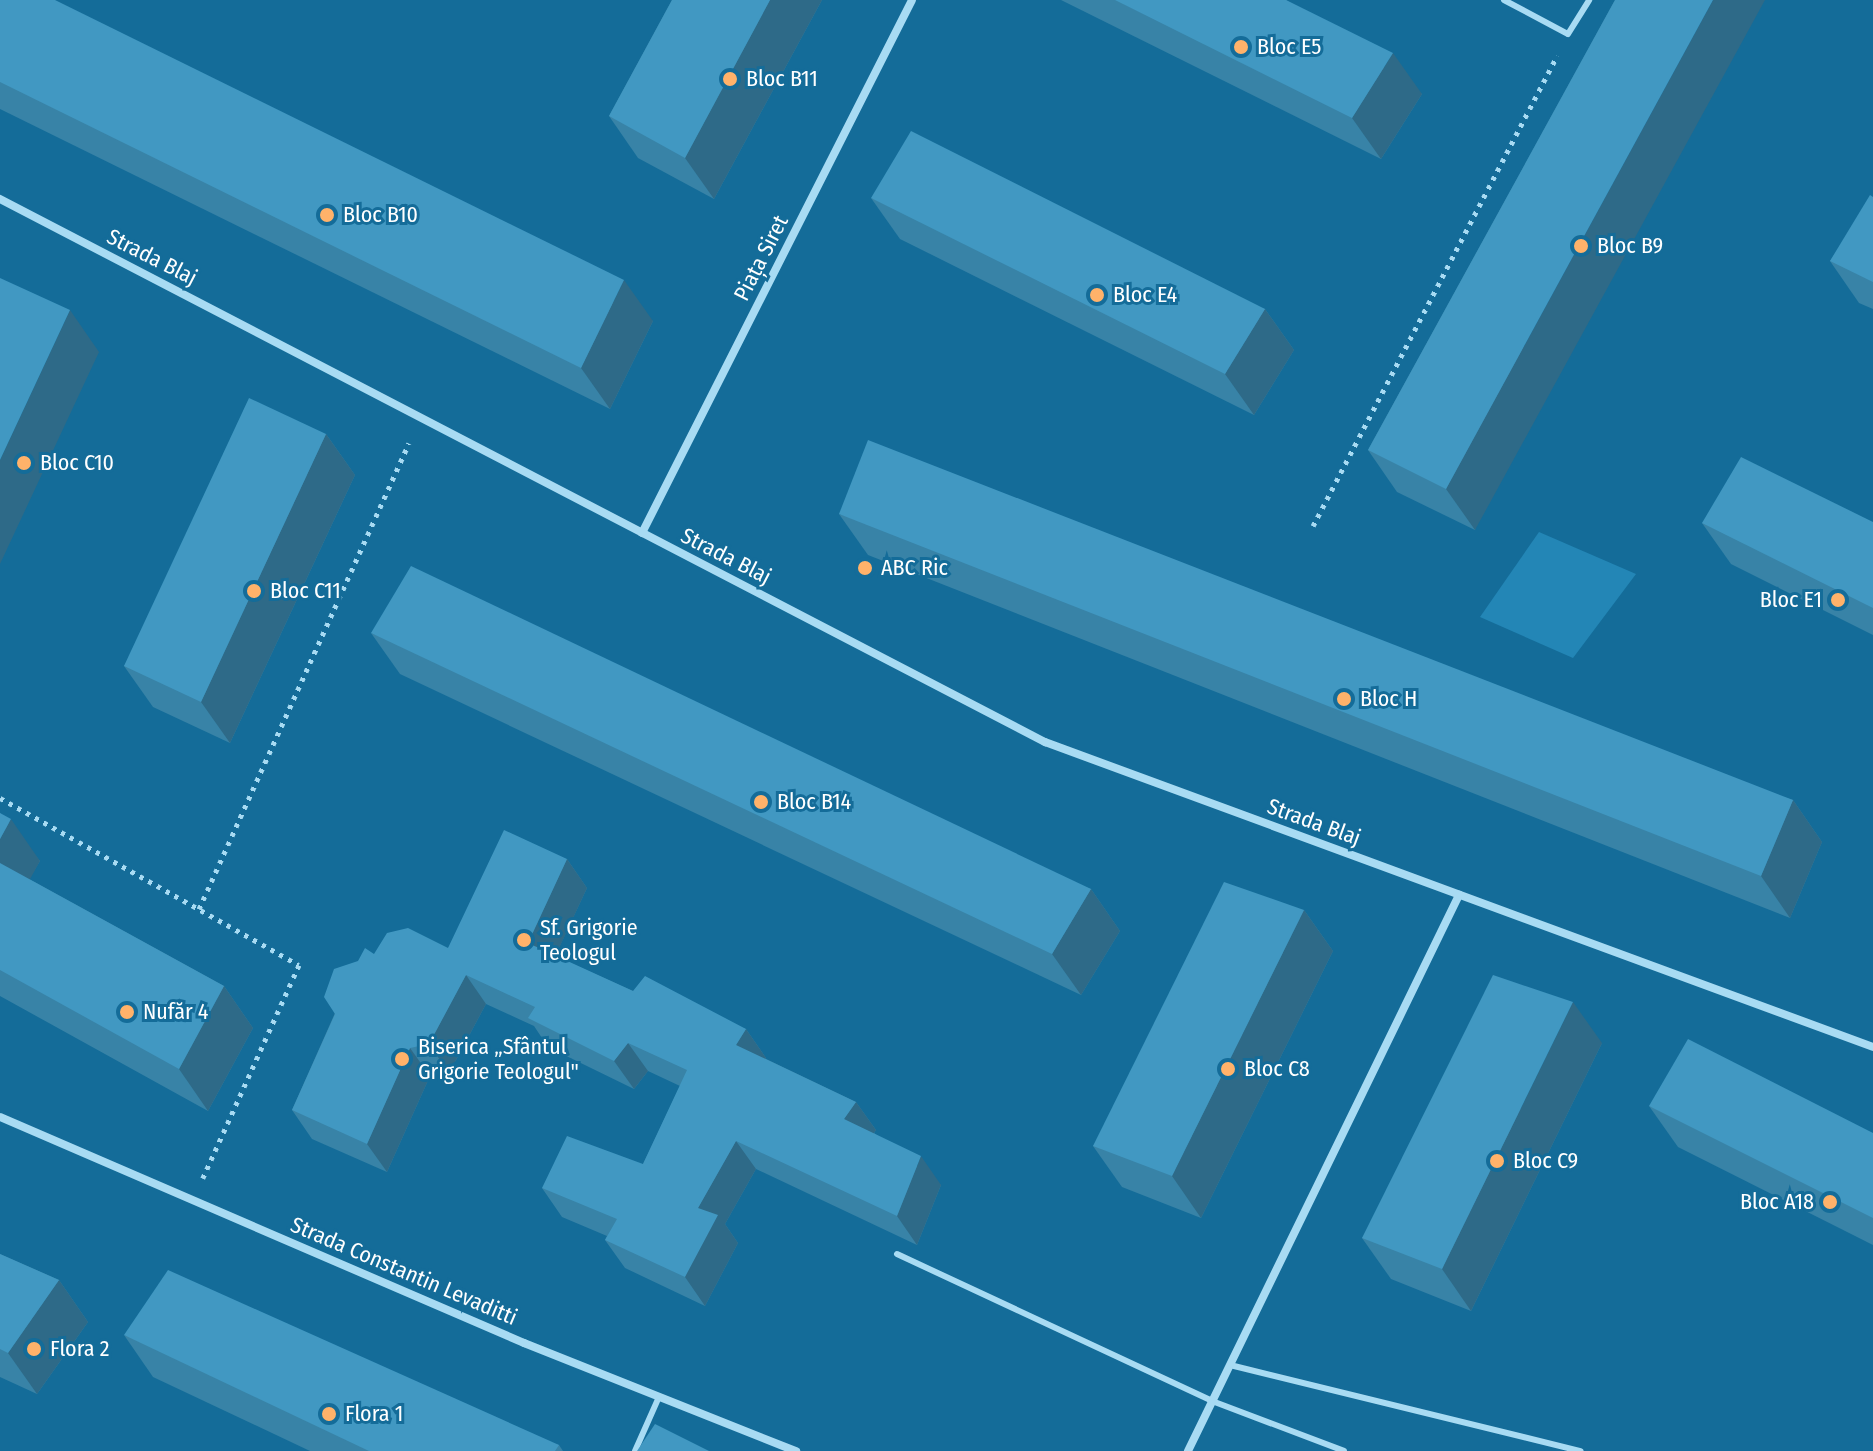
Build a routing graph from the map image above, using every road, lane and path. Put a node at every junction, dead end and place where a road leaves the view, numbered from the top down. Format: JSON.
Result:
{"nodes":[{"id":1,"x":912,"y":0,"type":"edge"},
{"id":2,"x":1504,"y":0,"type":"edge"},
{"id":3,"x":1589,"y":0,"type":"edge"},
{"id":4,"x":1568,"y":34,"type":"junction"},
{"id":5,"x":0,"y":199,"type":"edge"},
{"id":6,"x":421,"y":417,"type":"junction"},
{"id":7,"x":1313,"y":526,"type":"dead end"},
{"id":8,"x":642,"y":533,"type":"junction"},
{"id":9,"x":0,"y":798,"type":"edge"},
{"id":10,"x":1459,"y":895,"type":"junction"},
{"id":11,"x":199,"y":909,"type":"junction"},
{"id":12,"x":1873,"y":1047,"type":"edge"},
{"id":13,"x":0,"y":1117,"type":"edge"},
{"id":14,"x":193,"y":1200,"type":"junction"},
{"id":15,"x":897,"y":1254,"type":"edge"},
{"id":16,"x":1230,"y":1365,"type":"junction"},
{"id":17,"x":658,"y":1399,"type":"junction"},
{"id":18,"x":1212,"y":1401,"type":"junction"},
{"id":19,"x":635,"y":1451,"type":"edge"},
{"id":20,"x":796,"y":1451,"type":"edge"},
{"id":21,"x":1188,"y":1451,"type":"edge"},
{"id":22,"x":1344,"y":1451,"type":"edge"},
{"id":23,"x":1581,"y":1451,"type":"edge"}],
"edges":[{"from":1,"to":8,"type":"street","name":"Piața Siret"},
{"from":2,"to":4,"type":"lane"},
{"from":3,"to":4,"type":"lane"},
{"from":4,"to":7,"type":"path"},
{"from":5,"to":6,"type":"street","name":"Strada Blaj"},
{"from":6,"to":8,"type":"street","name":"Strada Blaj"},
{"from":6,"to":11,"type":"path"},
{"from":8,"to":10,"type":"street","name":"Strada Blaj"},
{"from":9,"to":11,"type":"path"},
{"from":10,"to":12,"type":"street","name":"Strada Blaj"},
{"from":10,"to":16,"type":"street"},
{"from":11,"to":14,"type":"path"},
{"from":13,"to":14,"type":"street","name":"Strada Constantin Levaditti"},
{"from":14,"to":17,"type":"street","name":"Strada Constantin Levaditti"},
{"from":15,"to":18,"type":"lane"},
{"from":16,"to":18,"type":"street"},
{"from":16,"to":23,"type":"lane"},
{"from":17,"to":19,"type":"lane"},
{"from":17,"to":20,"type":"street","name":"Strada Constantin Levaditti"},
{"from":18,"to":21,"type":"street"},
{"from":18,"to":22,"type":"lane"}]}
